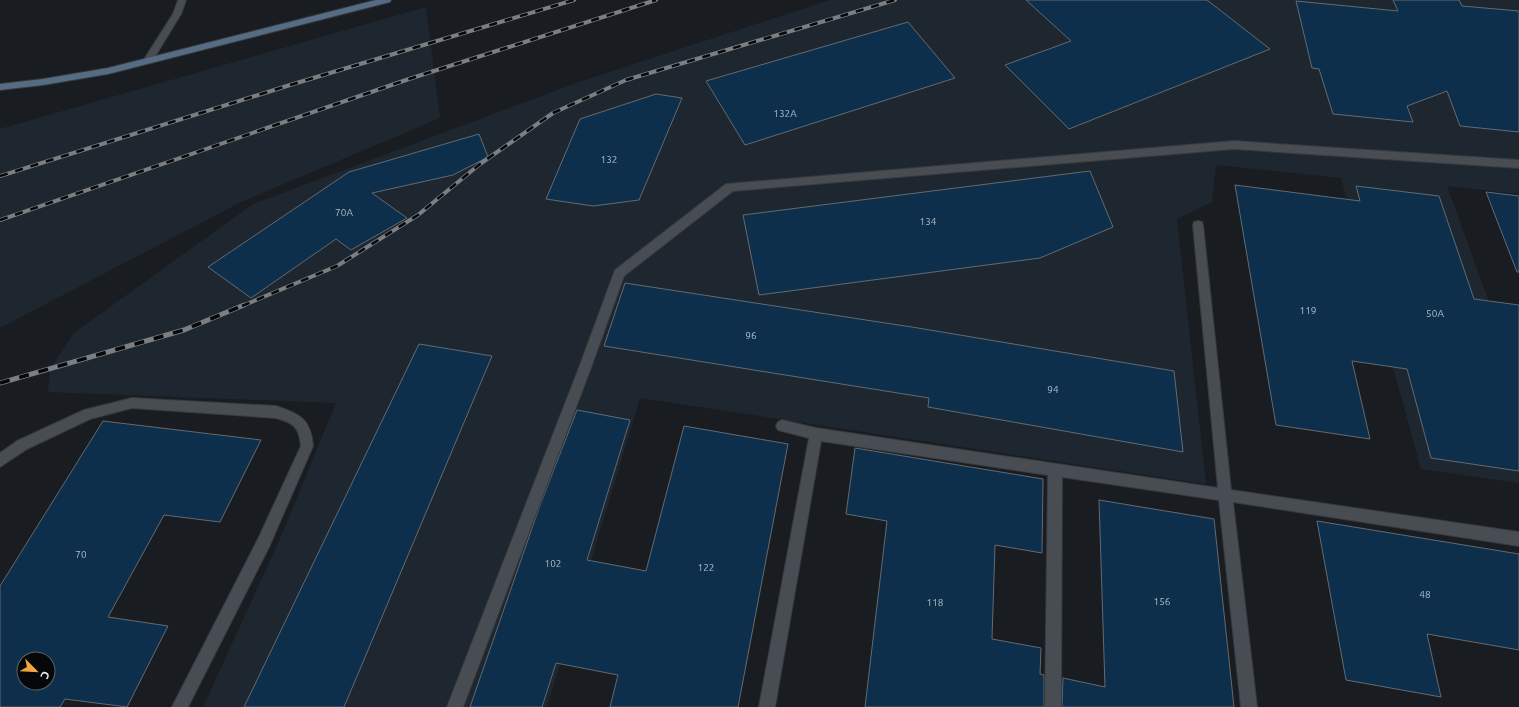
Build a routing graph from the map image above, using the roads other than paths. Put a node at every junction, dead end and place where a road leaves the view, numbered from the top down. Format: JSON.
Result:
{"nodes":[{"id":1,"x":182,"y":0,"type":"edge"},
{"id":2,"x":387,"y":0,"type":"edge"},
{"id":3,"x":148,"y":61,"type":"junction"},
{"id":4,"x":0,"y":87,"type":"edge"},
{"id":5,"x":1519,"y":164,"type":"edge"},
{"id":6,"x":1198,"y":225,"type":"dead end"},
{"id":7,"x":782,"y":426,"type":"dead end"},
{"id":8,"x":816,"y":434,"type":"junction"},
{"id":9,"x":0,"y":461,"type":"edge"},
{"id":10,"x":1055,"y":470,"type":"junction"},
{"id":11,"x":1226,"y":495,"type":"junction"},
{"id":12,"x":1519,"y":539,"type":"edge"},
{"id":13,"x":180,"y":707,"type":"edge"},
{"id":14,"x":455,"y":707,"type":"edge"},
{"id":15,"x":767,"y":707,"type":"edge"},
{"id":16,"x":1053,"y":707,"type":"edge"},
{"id":17,"x":1249,"y":707,"type":"edge"}],
"edges":[{"from":1,"to":3,"type":"street"},
{"from":2,"to":3,"type":"main road"},
{"from":3,"to":4,"type":"main road"},
{"from":5,"to":14,"type":"street"},
{"from":6,"to":11,"type":"street"},
{"from":7,"to":8,"type":"street"},
{"from":8,"to":10,"type":"street"},
{"from":8,"to":15,"type":"street"},
{"from":9,"to":13,"type":"street"},
{"from":10,"to":11,"type":"street"},
{"from":10,"to":16,"type":"street"},
{"from":11,"to":12,"type":"street"},
{"from":11,"to":17,"type":"street"}]}
